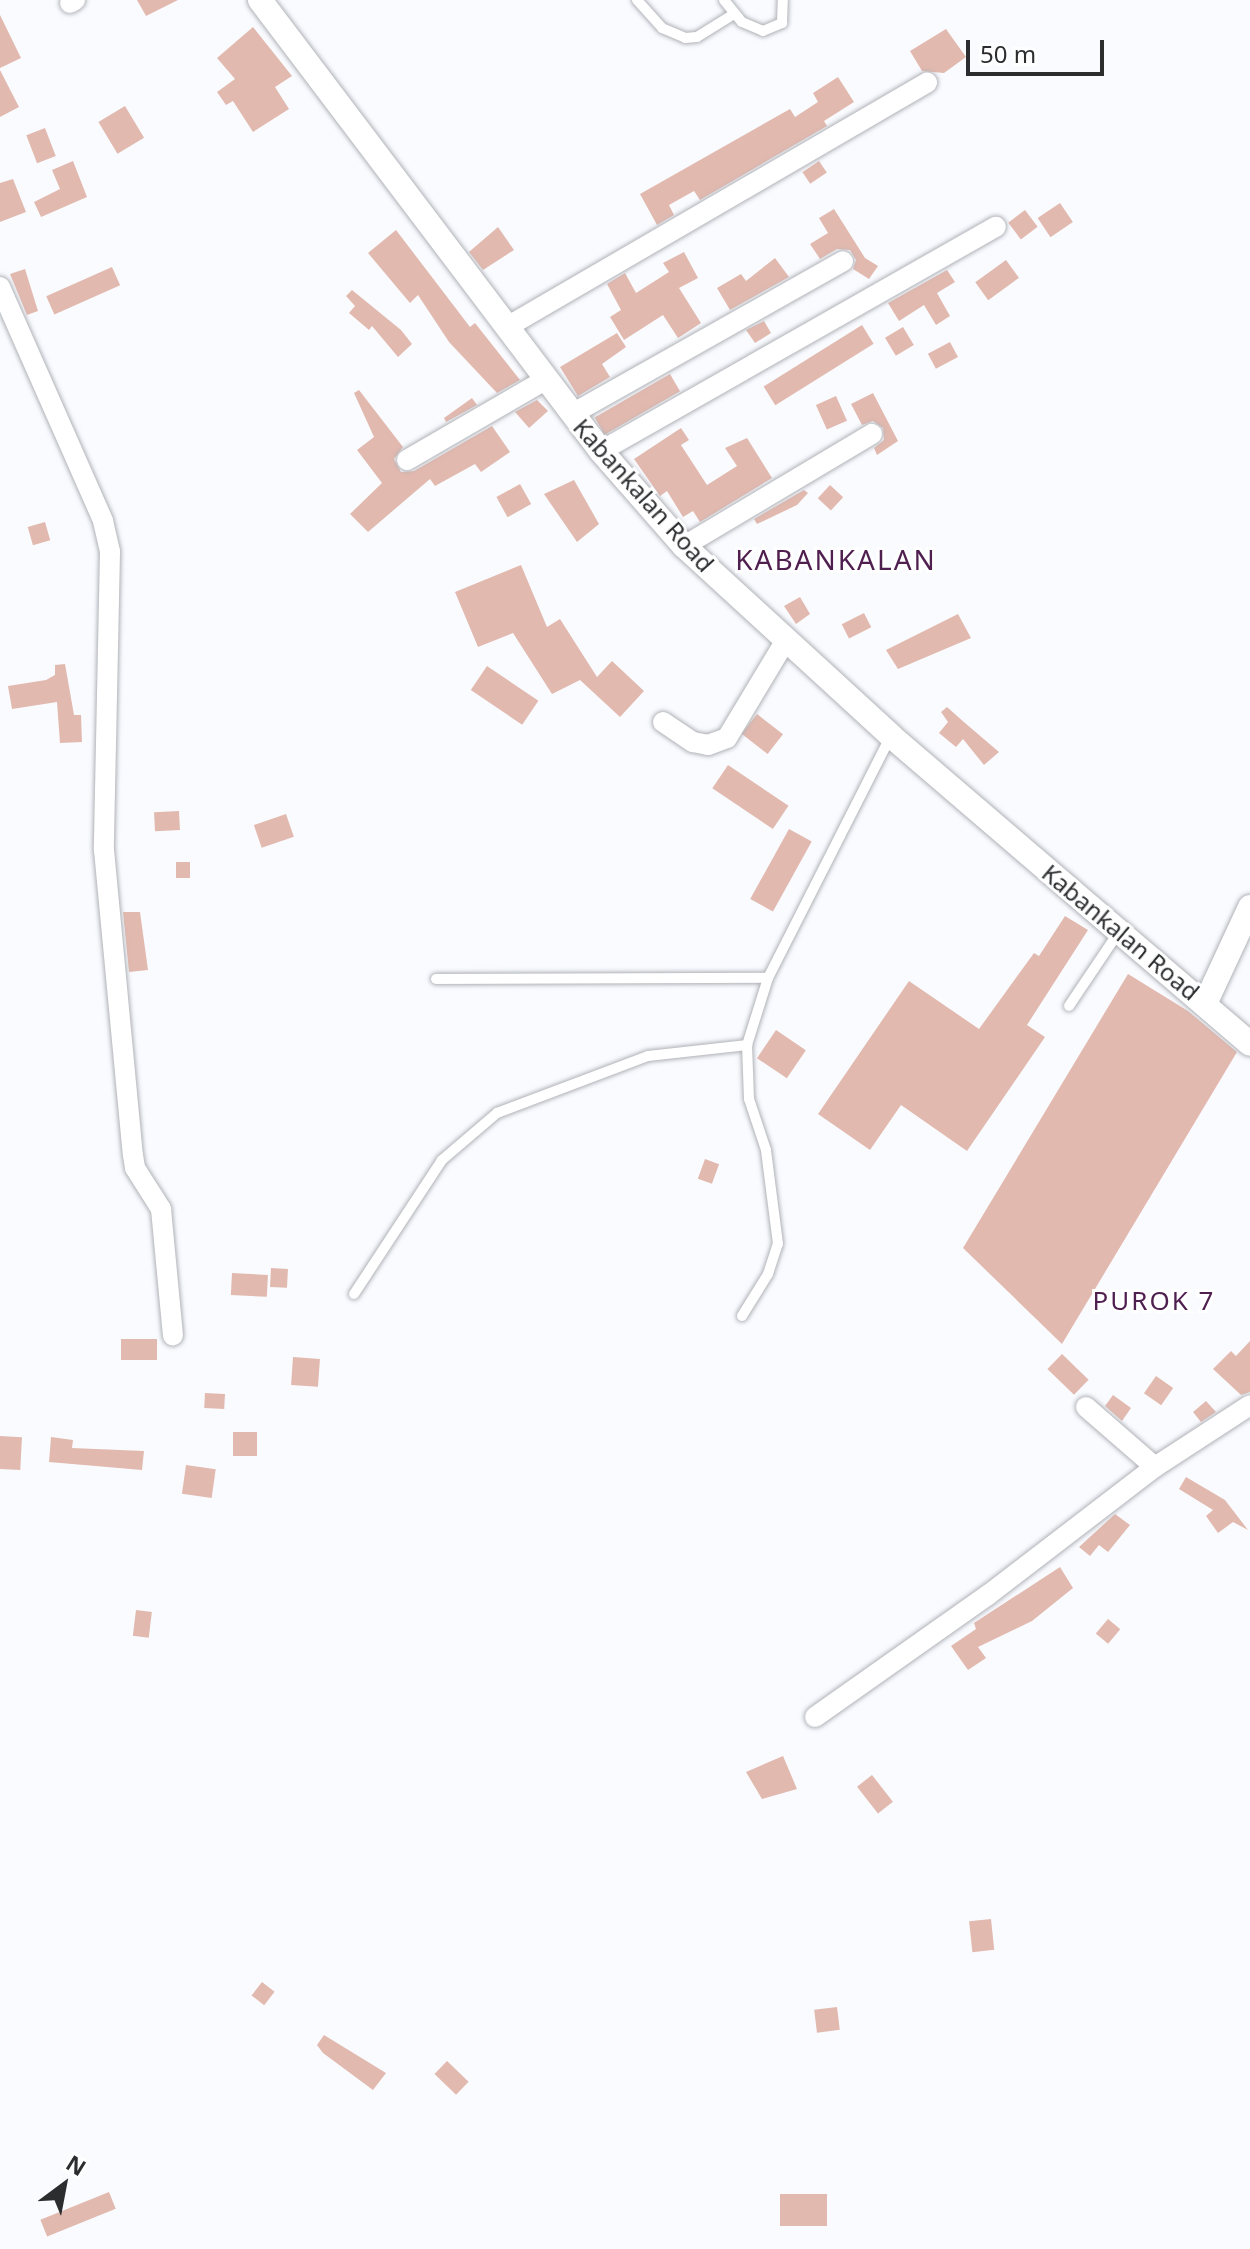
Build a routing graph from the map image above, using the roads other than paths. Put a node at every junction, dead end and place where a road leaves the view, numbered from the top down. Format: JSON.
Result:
{"nodes":[{"id":1,"x":260,"y":0,"type":"edge"},
{"id":2,"x":637,"y":0,"type":"edge"},
{"id":3,"x":724,"y":0,"type":"edge"},
{"id":4,"x":783,"y":0,"type":"edge"},
{"id":5,"x":734,"y":14,"type":"junction"},
{"id":6,"x":927,"y":83,"type":"dead end"},
{"id":7,"x":996,"y":227,"type":"dead end"},
{"id":8,"x":843,"y":261,"type":"dead end"},
{"id":9,"x":0,"y":287,"type":"edge"},
{"id":10,"x":507,"y":327,"type":"junction"},
{"id":11,"x":547,"y":379,"type":"junction"},
{"id":12,"x":572,"y":414,"type":"junction"},
{"id":13,"x":872,"y":434,"type":"dead end"},
{"id":14,"x":601,"y":451,"type":"junction"},
{"id":15,"x":407,"y":460,"type":"dead end"},
{"id":16,"x":684,"y":546,"type":"junction"},
{"id":17,"x":786,"y":640,"type":"junction"},
{"id":18,"x":663,"y":722,"type":"dead end"},
{"id":19,"x":891,"y":736,"type":"junction"},
{"id":20,"x":1250,"y":907,"type":"edge"},
{"id":21,"x":1120,"y":931,"type":"junction"},
{"id":22,"x":768,"y":978,"type":"junction"},
{"id":23,"x":436,"y":979,"type":"dead end"},
{"id":24,"x":1205,"y":1004,"type":"junction"},
{"id":25,"x":1069,"y":1006,"type":"dead end"},
{"id":26,"x":1250,"y":1044,"type":"edge"},
{"id":27,"x":747,"y":1045,"type":"junction"},
{"id":28,"x":354,"y":1294,"type":"dead end"},
{"id":29,"x":742,"y":1316,"type":"dead end"},
{"id":30,"x":173,"y":1335,"type":"dead end"},
{"id":31,"x":1250,"y":1405,"type":"edge"},
{"id":32,"x":1086,"y":1407,"type":"dead end"},
{"id":33,"x":1155,"y":1467,"type":"junction"},
{"id":34,"x":815,"y":1717,"type":"dead end"}],
"edges":[{"from":1,"to":10,"type":"street","name":"Kabankalan Road"},
{"from":2,"to":5,"type":"lane"},
{"from":3,"to":5,"type":"lane"},
{"from":4,"to":5,"type":"lane"},
{"from":6,"to":10,"type":"street"},
{"from":7,"to":14,"type":"street"},
{"from":8,"to":12,"type":"street"},
{"from":9,"to":30,"type":"street"},
{"from":10,"to":11,"type":"street","name":"Kabankalan Road"},
{"from":11,"to":12,"type":"street","name":"Kabankalan Road"},
{"from":11,"to":15,"type":"street"},
{"from":12,"to":14,"type":"street","name":"Kabankalan Road"},
{"from":13,"to":16,"type":"street"},
{"from":14,"to":16,"type":"street","name":"Kabankalan Road"},
{"from":16,"to":17,"type":"street","name":"Kabankalan Road"},
{"from":17,"to":18,"type":"street"},
{"from":17,"to":19,"type":"street","name":"Kabankalan Road"},
{"from":19,"to":21,"type":"street","name":"Kabankalan Road"},
{"from":19,"to":22,"type":"lane"},
{"from":20,"to":24,"type":"street"},
{"from":21,"to":24,"type":"street","name":"Kabankalan Road"},
{"from":21,"to":25,"type":"lane"},
{"from":22,"to":23,"type":"lane"},
{"from":22,"to":27,"type":"lane"},
{"from":24,"to":26,"type":"street","name":"Kabankalan Road"},
{"from":27,"to":28,"type":"lane"},
{"from":27,"to":29,"type":"lane"},
{"from":31,"to":33,"type":"street"},
{"from":32,"to":33,"type":"street"},
{"from":33,"to":34,"type":"street"}]}
